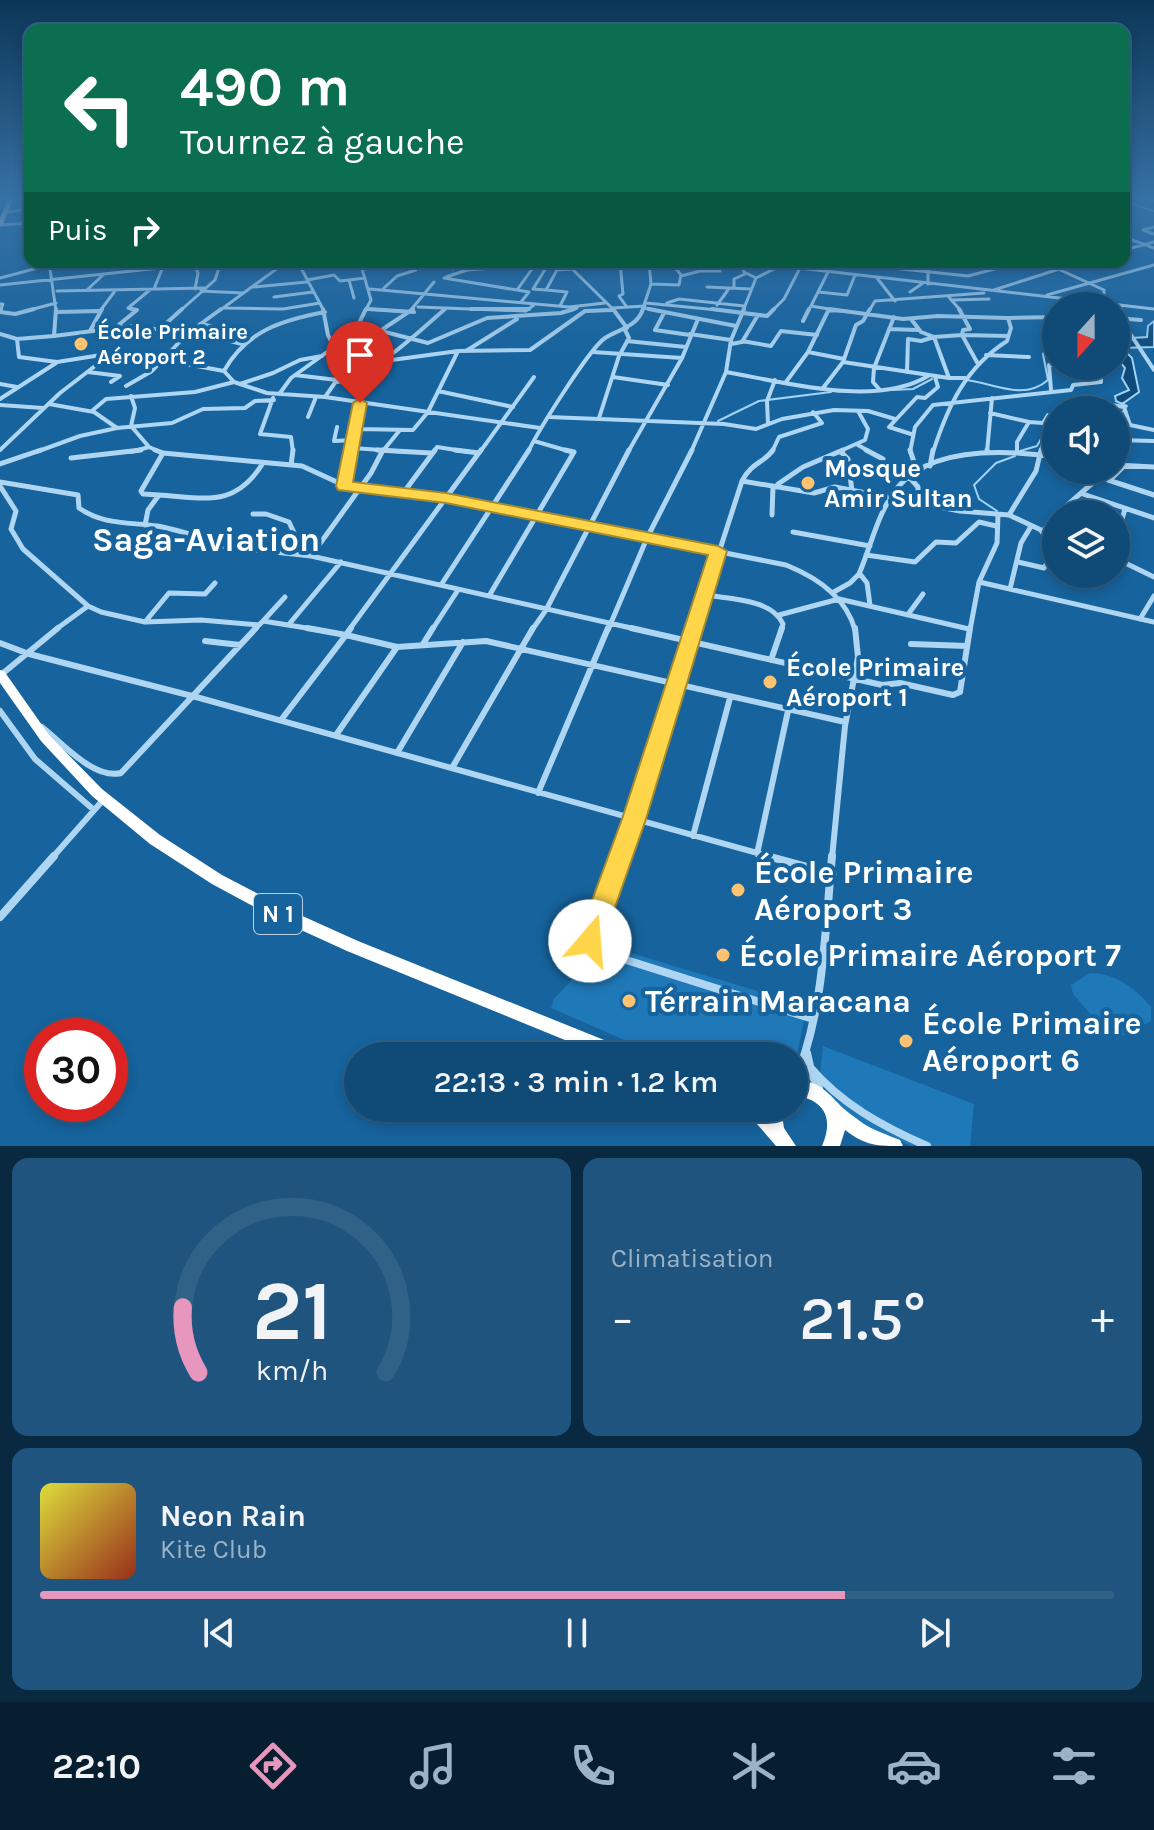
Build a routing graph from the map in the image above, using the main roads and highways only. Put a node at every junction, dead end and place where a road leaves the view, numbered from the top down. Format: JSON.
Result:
{"nodes":[{"id":1,"x":0,"y":675,"type":"edge"},
{"id":2,"x":588,"y":1042,"type":"edge"},
{"id":3,"x":808,"y":1087,"type":"edge"},
{"id":4,"x":834,"y":1111,"type":"junction"},
{"id":5,"x":767,"y":1122,"type":"edge"},
{"id":6,"x":775,"y":1122,"type":"edge"},
{"id":7,"x":776,"y":1131,"type":"junction"},
{"id":8,"x":787,"y":1146,"type":"edge"},
{"id":9,"x":831,"y":1146,"type":"edge"},
{"id":10,"x":894,"y":1146,"type":"edge"}],
"edges":[{"from":1,"to":2,"type":"highway","number":"N 1"},
{"from":3,"to":4,"type":"highway"},
{"from":4,"to":9,"type":"highway"},
{"from":4,"to":10,"type":"highway"},
{"from":5,"to":7,"type":"highway"},
{"from":6,"to":7,"type":"highway"},
{"from":7,"to":8,"type":"highway"}]}
